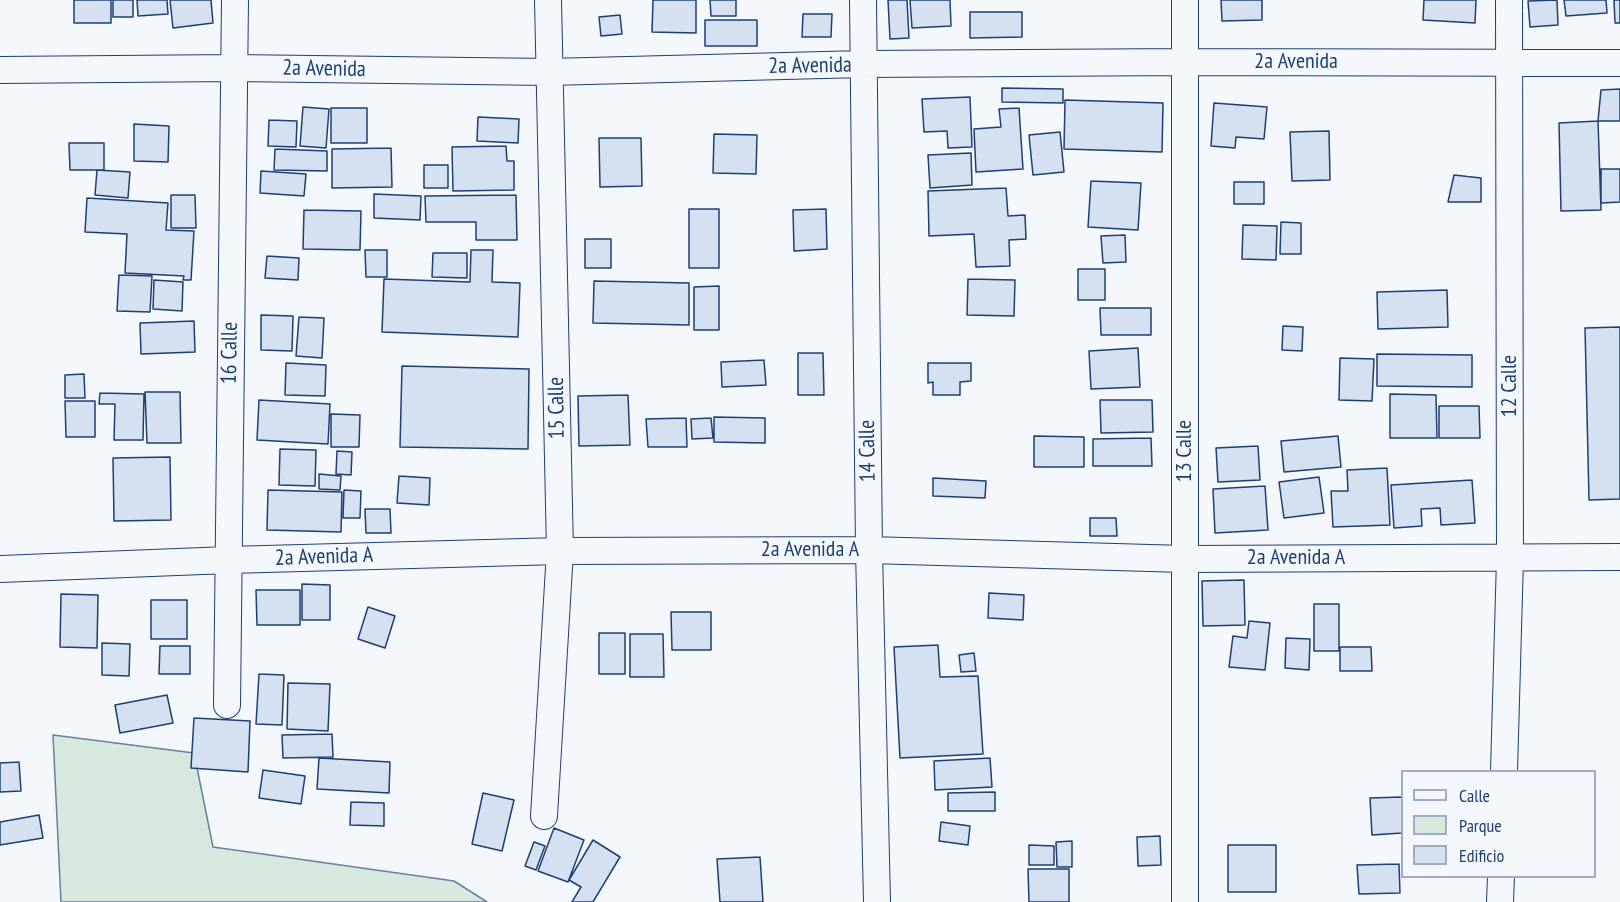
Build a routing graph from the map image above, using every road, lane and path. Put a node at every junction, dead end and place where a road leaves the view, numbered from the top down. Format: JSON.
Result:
{"nodes":[{"id":1,"x":236,"y":0,"type":"edge"},
{"id":2,"x":548,"y":0,"type":"edge"},
{"id":3,"x":863,"y":0,"type":"edge"},
{"id":4,"x":1185,"y":0,"type":"edge"},
{"id":5,"x":1509,"y":0,"type":"edge"},
{"id":6,"x":1185,"y":62,"type":"junction"},
{"id":7,"x":1510,"y":63,"type":"junction"},
{"id":8,"x":1620,"y":63,"type":"edge"},
{"id":9,"x":863,"y":64,"type":"junction"},
{"id":10,"x":234,"y":68,"type":"junction"},
{"id":11,"x":0,"y":70,"type":"edge"},
{"id":12,"x":549,"y":72,"type":"junction"},
{"id":13,"x":869,"y":550,"type":"junction"},
{"id":14,"x":560,"y":551,"type":"junction"},
{"id":15,"x":1620,"y":557,"type":"edge"},
{"id":16,"x":1510,"y":558,"type":"junction"},
{"id":17,"x":1185,"y":559,"type":"junction"},
{"id":18,"x":228,"y":560,"type":"junction"},
{"id":19,"x":0,"y":569,"type":"edge"},
{"id":20,"x":227,"y":705,"type":"dead end"},
{"id":21,"x":1504,"y":770,"type":"edge"},
{"id":22,"x":544,"y":816,"type":"dead end"},
{"id":23,"x":1501,"y":878,"type":"edge"},
{"id":24,"x":877,"y":902,"type":"edge"},
{"id":25,"x":1185,"y":902,"type":"edge"},
{"id":26,"x":1500,"y":902,"type":"edge"}],
"edges":[{"from":1,"to":10,"type":"street","name":"16 Calle"},
{"from":2,"to":12,"type":"street","name":"15 Calle"},
{"from":3,"to":9,"type":"street","name":"14 Calle"},
{"from":4,"to":6,"type":"street","name":"13 Calle"},
{"from":5,"to":7,"type":"street","name":"12 Calle"},
{"from":6,"to":7,"type":"street","name":"2a Avenida"},
{"from":6,"to":9,"type":"street","name":"2a Avenida"},
{"from":6,"to":17,"type":"street","name":"13 Calle"},
{"from":7,"to":8,"type":"street","name":"2a Avenida"},
{"from":7,"to":16,"type":"street","name":"12 Calle"},
{"from":9,"to":12,"type":"street","name":"2a Avenida"},
{"from":9,"to":13,"type":"street","name":"14 Calle"},
{"from":10,"to":11,"type":"street","name":"2a Avenida"},
{"from":10,"to":12,"type":"street","name":"2a Avenida"},
{"from":10,"to":18,"type":"street","name":"16 Calle"},
{"from":12,"to":14,"type":"street","name":"15 Calle"},
{"from":13,"to":14,"type":"street","name":"2a Avenida A"},
{"from":13,"to":17,"type":"street","name":"2a Avenida A"},
{"from":13,"to":24,"type":"street","name":"14 Calle"},
{"from":14,"to":18,"type":"street","name":"2a Avenida A"},
{"from":14,"to":22,"type":"street","name":"15 Calle"},
{"from":15,"to":16,"type":"street","name":"2a Avenida A"},
{"from":16,"to":17,"type":"street","name":"2a Avenida A"},
{"from":16,"to":21,"type":"street","name":"12 Calle"},
{"from":17,"to":25,"type":"street","name":"13 Calle"},
{"from":18,"to":19,"type":"street","name":"2a Avenida A"},
{"from":18,"to":20,"type":"street","name":"16 Calle"},
{"from":23,"to":26,"type":"street"}]}
